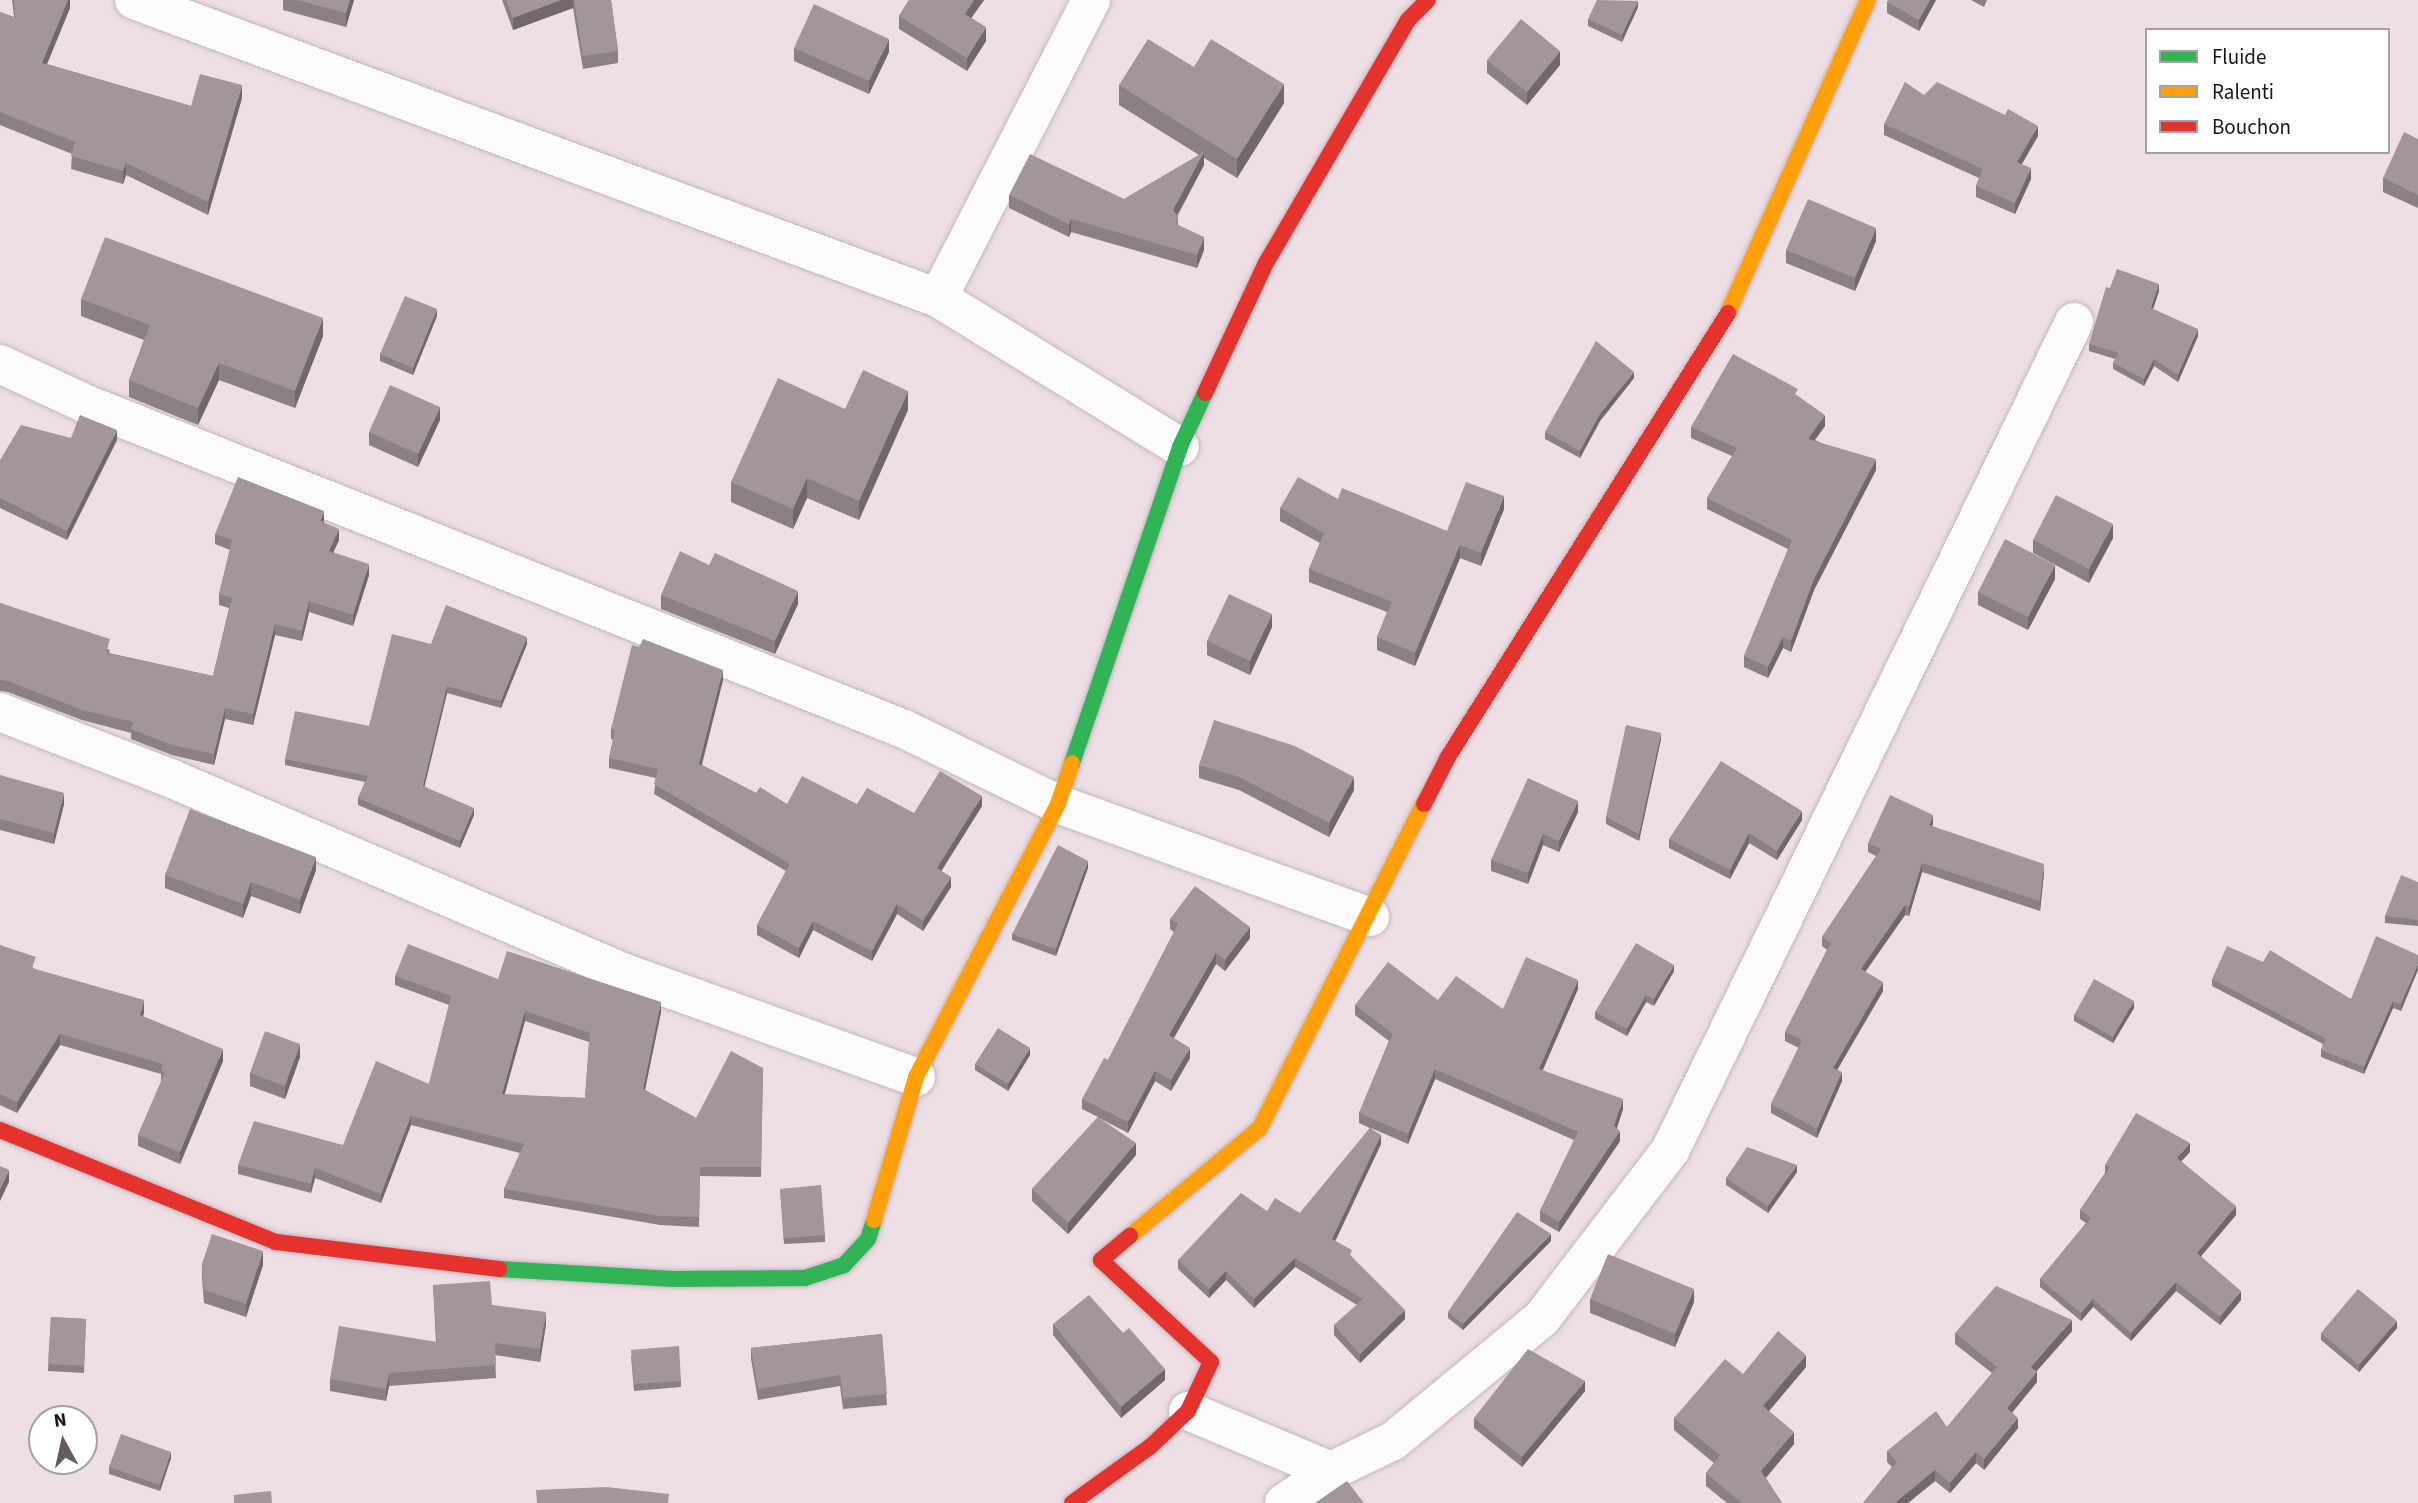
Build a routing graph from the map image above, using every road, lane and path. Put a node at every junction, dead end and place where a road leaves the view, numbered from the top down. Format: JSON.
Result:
{"nodes":[{"id":1,"x":134,"y":0,"type":"edge"},
{"id":2,"x":1091,"y":0,"type":"edge"},
{"id":3,"x":1428,"y":0,"type":"edge"},
{"id":4,"x":1868,"y":0,"type":"edge"},
{"id":5,"x":938,"y":298,"type":"junction"},
{"id":6,"x":2074,"y":322,"type":"dead end"},
{"id":7,"x":0,"y":364,"type":"edge"},
{"id":8,"x":1180,"y":447,"type":"junction"},
{"id":9,"x":0,"y":712,"type":"edge"},
{"id":10,"x":1058,"y":804,"type":"junction"},
{"id":11,"x":1370,"y":917,"type":"junction"},
{"id":12,"x":916,"y":1077,"type":"junction"},
{"id":13,"x":0,"y":1130,"type":"edge"},
{"id":14,"x":1188,"y":1411,"type":"junction"},
{"id":15,"x":1331,"y":1471,"type":"junction"},
{"id":16,"x":1072,"y":1503,"type":"edge"},
{"id":17,"x":1284,"y":1503,"type":"edge"}],
"edges":[{"from":1,"to":5,"type":"street"},
{"from":2,"to":5,"type":"street"},
{"from":3,"to":8,"type":"street"},
{"from":4,"to":11,"type":"street"},
{"from":5,"to":8,"type":"street"},
{"from":6,"to":15,"type":"street"},
{"from":7,"to":10,"type":"street"},
{"from":8,"to":10,"type":"street"},
{"from":9,"to":12,"type":"street"},
{"from":10,"to":11,"type":"street"},
{"from":10,"to":12,"type":"street"},
{"from":11,"to":14,"type":"street"},
{"from":12,"to":13,"type":"street"},
{"from":14,"to":15,"type":"street"},
{"from":14,"to":16,"type":"street"},
{"from":15,"to":17,"type":"street"}]}
